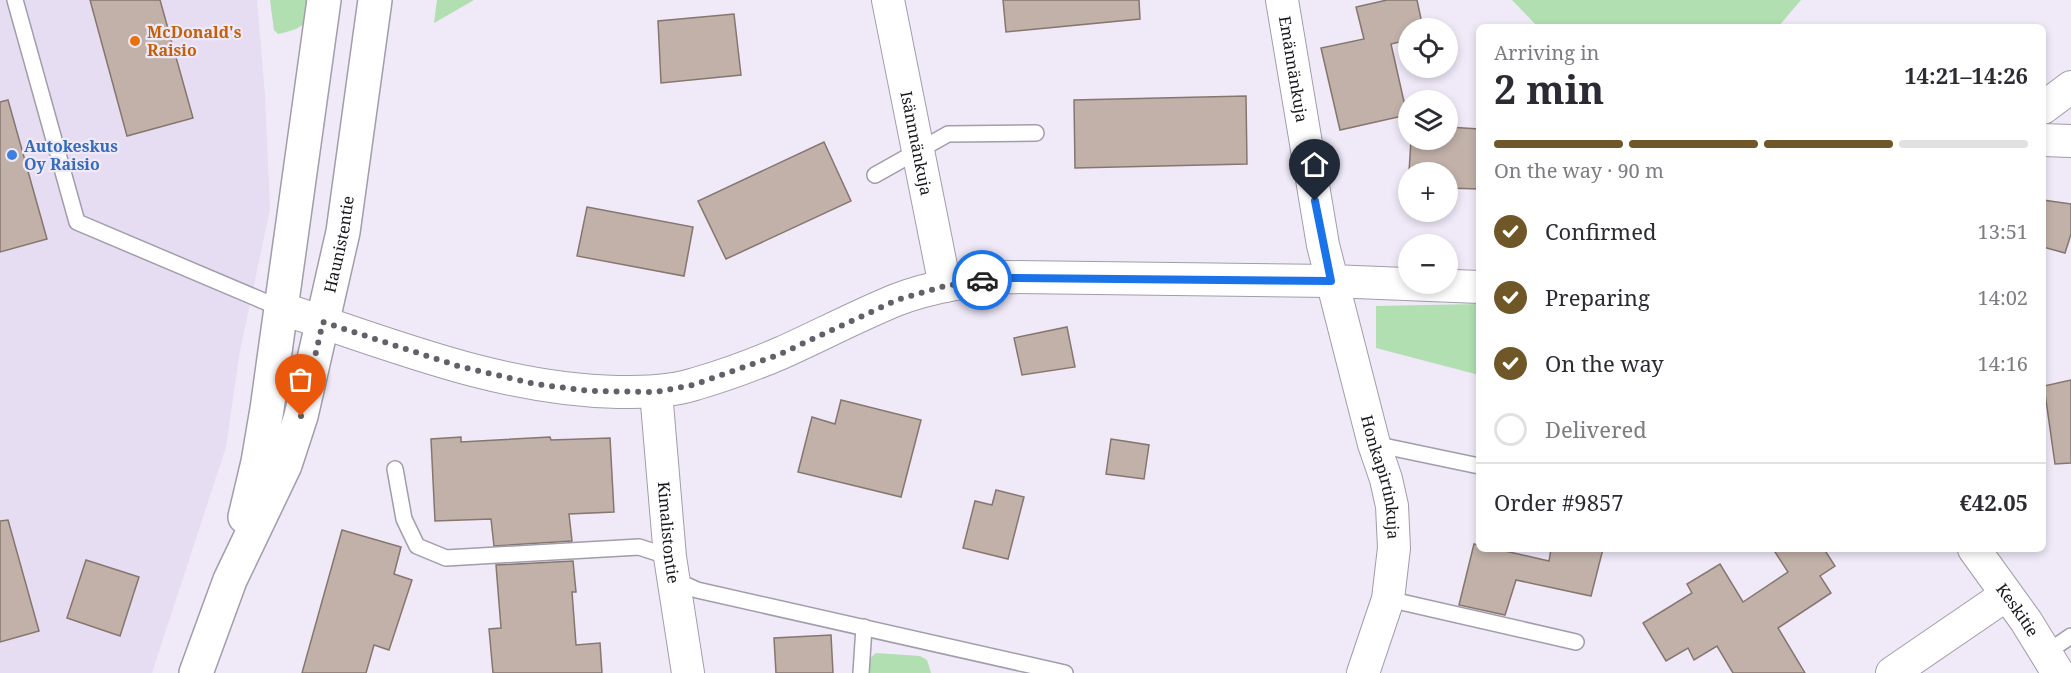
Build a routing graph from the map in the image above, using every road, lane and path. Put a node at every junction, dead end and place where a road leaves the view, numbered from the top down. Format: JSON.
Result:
{"nodes":[{"id":1,"x":15,"y":0,"type":"edge"},
{"id":2,"x":324,"y":0,"type":"edge"},
{"id":3,"x":375,"y":0,"type":"edge"},
{"id":4,"x":888,"y":0,"type":"edge"},
{"id":5,"x":1282,"y":0,"type":"edge"},
{"id":6,"x":2071,"y":87,"type":"edge"},
{"id":7,"x":2046,"y":106,"type":"edge"},
{"id":8,"x":1036,"y":133,"type":"dead end"},
{"id":9,"x":2046,"y":140,"type":"edge"},
{"id":10,"x":2071,"y":141,"type":"edge"},
{"id":11,"x":917,"y":151,"type":"junction"},
{"id":12,"x":875,"y":175,"type":"dead end"},
{"id":13,"x":1331,"y":281,"type":"junction"},
{"id":14,"x":945,"y":286,"type":"junction"},
{"id":15,"x":1476,"y":287,"type":"edge"},
{"id":16,"x":280,"y":308,"type":"junction"},
{"id":17,"x":323,"y":322,"type":"junction"},
{"id":18,"x":656,"y":392,"type":"junction"},
{"id":19,"x":1374,"y":444,"type":"junction"},
{"id":20,"x":1476,"y":465,"type":"edge"},
{"id":21,"x":395,"y":469,"type":"dead end"},
{"id":22,"x":1976,"y":552,"type":"edge"},
{"id":23,"x":672,"y":568,"type":"junction"},
{"id":24,"x":230,"y":580,"type":"junction"},
{"id":25,"x":2006,"y":595,"type":"junction"},
{"id":26,"x":1388,"y":599,"type":"junction"},
{"id":27,"x":864,"y":627,"type":"junction"},
{"id":28,"x":1576,"y":642,"type":"dead end"},
{"id":29,"x":2059,"y":654,"type":"edge"},
{"id":30,"x":196,"y":673,"type":"edge"},
{"id":31,"x":687,"y":673,"type":"edge"},
{"id":32,"x":861,"y":673,"type":"edge"},
{"id":33,"x":1065,"y":673,"type":"edge"},
{"id":34,"x":1362,"y":673,"type":"edge"},
{"id":35,"x":1892,"y":673,"type":"edge"}],
"edges":[{"from":1,"to":16,"type":"lane"},
{"from":2,"to":16,"type":"street","name":"Haunistentie"},
{"from":3,"to":17,"type":"street","name":"Haunistentie"},
{"from":4,"to":11,"type":"street","name":"Isännnänkuja"},
{"from":5,"to":13,"type":"street","name":"Emännänkuja"},
{"from":6,"to":7,"type":"street"},
{"from":8,"to":11,"type":"lane"},
{"from":9,"to":10,"type":"street"},
{"from":11,"to":12,"type":"lane"},
{"from":11,"to":14,"type":"street","name":"Isännnänkuja"},
{"from":13,"to":14,"type":"street"},
{"from":13,"to":15,"type":"street"},
{"from":13,"to":19,"type":"street","name":"Honkapirtinkuja"},
{"from":14,"to":18,"type":"street"},
{"from":16,"to":17,"type":"street"},
{"from":16,"to":24,"type":"street","name":"Haunistentie"},
{"from":17,"to":18,"type":"street"},
{"from":17,"to":24,"type":"street","name":"Haunistentie"},
{"from":18,"to":23,"type":"street","name":"Kimalistontie"},
{"from":19,"to":20,"type":"lane"},
{"from":19,"to":26,"type":"street","name":"Honkapirtinkuja"},
{"from":21,"to":23,"type":"lane"},
{"from":22,"to":25,"type":"street","name":"Keskitie"},
{"from":23,"to":27,"type":"lane"},
{"from":23,"to":31,"type":"street","name":"Kimalistontie"},
{"from":24,"to":30,"type":"street","name":"Haunistentie"},
{"from":25,"to":29,"type":"street","name":"Keskitie"},
{"from":25,"to":35,"type":"street"},
{"from":26,"to":28,"type":"lane"},
{"from":26,"to":34,"type":"street","name":"Honkapirtinkuja"},
{"from":27,"to":32,"type":"lane"},
{"from":27,"to":33,"type":"lane"}]}
